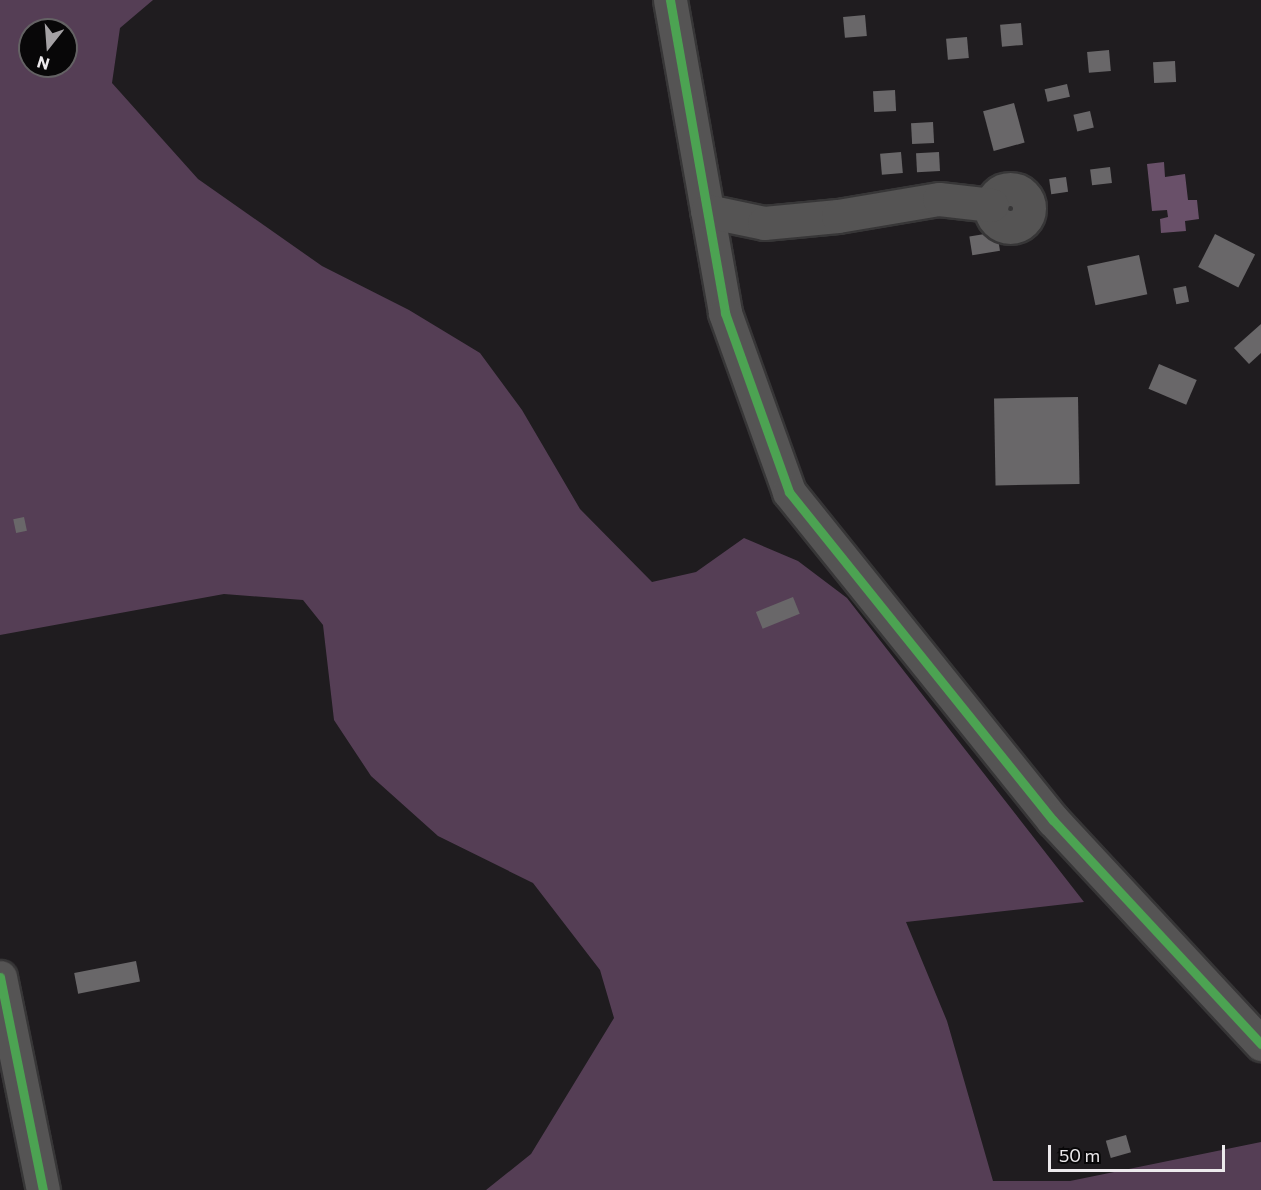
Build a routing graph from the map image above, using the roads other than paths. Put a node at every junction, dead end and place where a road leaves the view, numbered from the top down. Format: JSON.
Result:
{"nodes":[{"id":1,"x":670,"y":0,"type":"edge"},
{"id":2,"x":992,"y":205,"type":"dead end"},
{"id":3,"x":707,"y":211,"type":"junction"},
{"id":4,"x":0,"y":977,"type":"edge"},
{"id":5,"x":1261,"y":1044,"type":"edge"},
{"id":6,"x":43,"y":1190,"type":"edge"}],
"edges":[{"from":1,"to":3,"type":"street"},
{"from":2,"to":3,"type":"street"},
{"from":3,"to":5,"type":"street"},
{"from":4,"to":6,"type":"street"}]}
